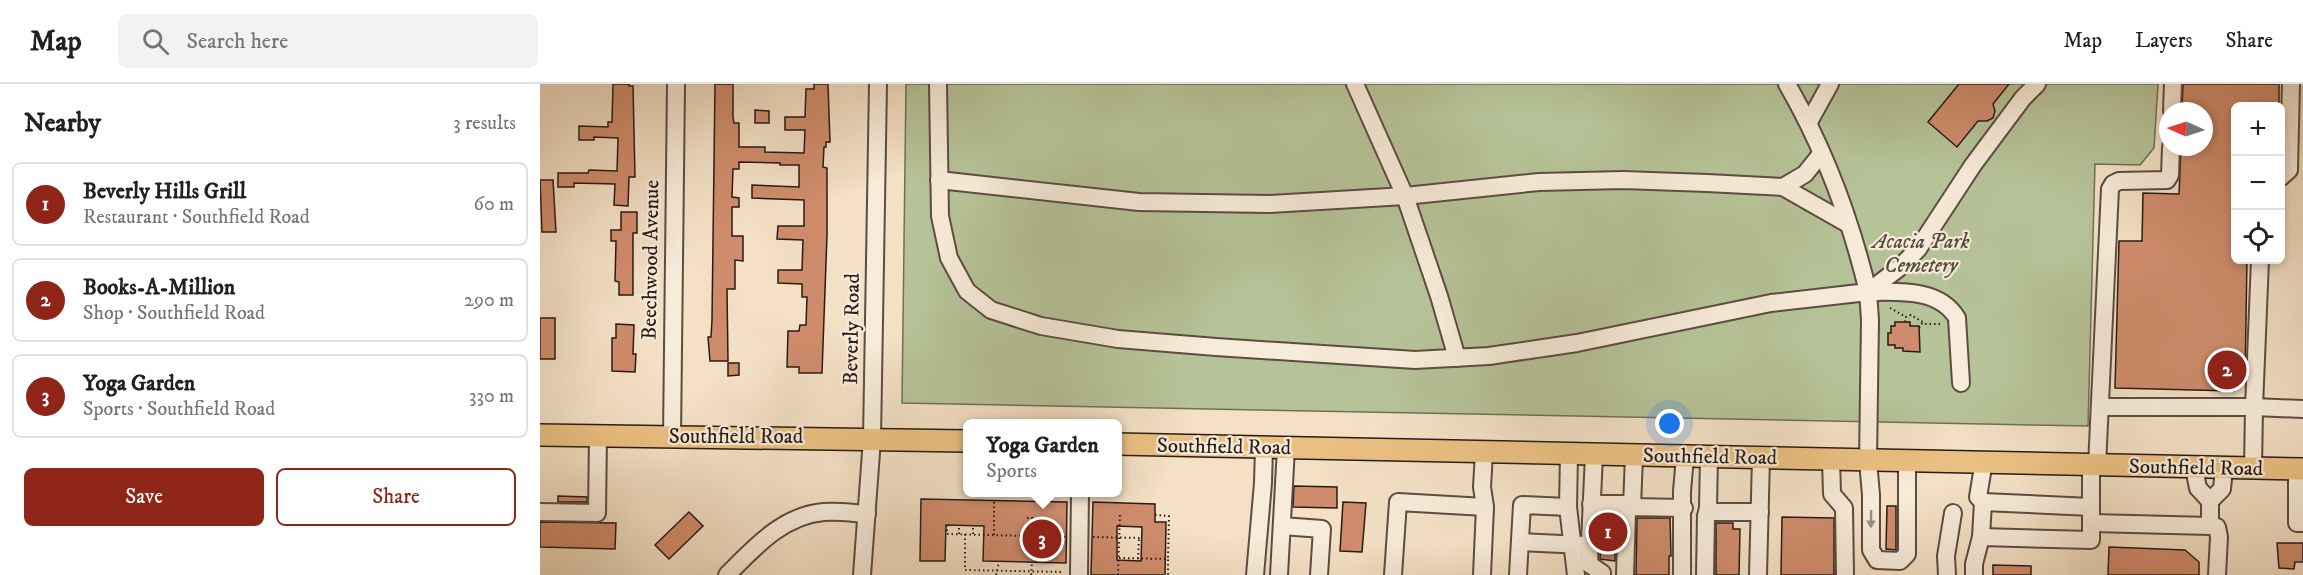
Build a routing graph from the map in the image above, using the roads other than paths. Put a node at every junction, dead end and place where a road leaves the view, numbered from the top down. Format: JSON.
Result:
{"nodes":[{"id":1,"x":676,"y":84,"type":"edge"},
{"id":2,"x":878,"y":84,"type":"edge"},
{"id":3,"x":938,"y":84,"type":"edge"},
{"id":4,"x":1355,"y":84,"type":"edge"},
{"id":5,"x":1787,"y":84,"type":"edge"},
{"id":6,"x":1830,"y":84,"type":"edge"},
{"id":7,"x":2037,"y":84,"type":"edge"},
{"id":8,"x":2173,"y":84,"type":"edge"},
{"id":9,"x":2291,"y":84,"type":"edge"},
{"id":10,"x":2172,"y":102,"type":"edge"},
{"id":11,"x":1809,"y":122,"type":"junction"},
{"id":12,"x":1821,"y":154,"type":"junction"},
{"id":13,"x":2171,"y":156,"type":"edge"},
{"id":14,"x":2285,"y":174,"type":"edge"},
{"id":15,"x":939,"y":180,"type":"junction"},
{"id":16,"x":1784,"y":187,"type":"junction"},
{"id":17,"x":1406,"y":196,"type":"junction"},
{"id":18,"x":1848,"y":224,"type":"junction"},
{"id":19,"x":2260,"y":264,"type":"edge"},
{"id":20,"x":1868,"y":292,"type":"junction"},
{"id":21,"x":1457,"y":357,"type":"junction"},
{"id":22,"x":1961,"y":383,"type":"dead end"},
{"id":23,"x":2101,"y":407,"type":"junction"},
{"id":24,"x":2254,"y":407,"type":"junction"},
{"id":25,"x":2303,"y":409,"type":"edge"},
{"id":26,"x":540,"y":435,"type":"edge"},
{"id":27,"x":598,"y":436,"type":"junction"},
{"id":28,"x":672,"y":437,"type":"junction"},
{"id":29,"x":872,"y":439,"type":"junction"},
{"id":30,"x":963,"y":441,"type":"edge"},
{"id":31,"x":1122,"y":444,"type":"edge"},
{"id":32,"x":1264,"y":448,"type":"junction"},
{"id":33,"x":1286,"y":448,"type":"junction"},
{"id":34,"x":1484,"y":452,"type":"junction"},
{"id":35,"x":1569,"y":454,"type":"junction"},
{"id":36,"x":1594,"y":455,"type":"junction"},
{"id":37,"x":1634,"y":456,"type":"junction"},
{"id":38,"x":1685,"y":457,"type":"junction"},
{"id":39,"x":1709,"y":458,"type":"junction"},
{"id":40,"x":1761,"y":458,"type":"junction"},
{"id":41,"x":1831,"y":459,"type":"junction"},
{"id":42,"x":1907,"y":460,"type":"junction"},
{"id":43,"x":1868,"y":461,"type":"junction"},
{"id":44,"x":1984,"y":461,"type":"junction"},
{"id":45,"x":2094,"y":466,"type":"junction"},
{"id":46,"x":2194,"y":468,"type":"junction"},
{"id":47,"x":2224,"y":468,"type":"junction"},
{"id":48,"x":2253,"y":469,"type":"junction"},
{"id":49,"x":2300,"y":469,"type":"edge"},
{"id":50,"x":1080,"y":497,"type":"edge"},
{"id":51,"x":2210,"y":501,"type":"junction"},
{"id":52,"x":1983,"y":502,"type":"junction"},
{"id":53,"x":1592,"y":504,"type":"junction"},
{"id":54,"x":1485,"y":507,"type":"junction"},
{"id":55,"x":1568,"y":507,"type":"junction"},
{"id":56,"x":1632,"y":507,"type":"junction"},
{"id":57,"x":1684,"y":508,"type":"junction"},
{"id":58,"x":1708,"y":508,"type":"junction"},
{"id":59,"x":540,"y":512,"type":"edge"},
{"id":60,"x":1760,"y":512,"type":"junction"},
{"id":61,"x":1953,"y":513,"type":"dead end"},
{"id":62,"x":867,"y":514,"type":"junction"},
{"id":63,"x":2091,"y":515,"type":"junction"},
{"id":64,"x":2303,"y":524,"type":"edge"},
{"id":65,"x":1282,"y":526,"type":"junction"},
{"id":66,"x":2217,"y":527,"type":"dead end"},
{"id":67,"x":1981,"y":537,"type":"junction"},
{"id":68,"x":1520,"y":542,"type":"junction"},
{"id":69,"x":1582,"y":545,"type":"junction"},
{"id":70,"x":1079,"y":574,"type":"edge"},
{"id":71,"x":727,"y":575,"type":"edge"},
{"id":72,"x":862,"y":575,"type":"edge"},
{"id":73,"x":1255,"y":575,"type":"edge"},
{"id":74,"x":1279,"y":575,"type":"edge"},
{"id":75,"x":1318,"y":575,"type":"edge"},
{"id":76,"x":1393,"y":575,"type":"edge"},
{"id":77,"x":1482,"y":575,"type":"edge"},
{"id":78,"x":1518,"y":575,"type":"edge"},
{"id":79,"x":1576,"y":575,"type":"edge"},
{"id":80,"x":1602,"y":575,"type":"edge"},
{"id":81,"x":1625,"y":575,"type":"edge"},
{"id":82,"x":1682,"y":575,"type":"edge"},
{"id":83,"x":1705,"y":575,"type":"edge"},
{"id":84,"x":1758,"y":575,"type":"edge"},
{"id":85,"x":1845,"y":575,"type":"edge"},
{"id":86,"x":1947,"y":575,"type":"edge"},
{"id":87,"x":1974,"y":575,"type":"edge"},
{"id":88,"x":2217,"y":575,"type":"edge"}],
"edges":[{"from":1,"to":28,"type":"street","name":"Beechwood Avenue"},
{"from":2,"to":29,"type":"street","name":"Beverly Road"},
{"from":3,"to":15,"type":"street"},
{"from":4,"to":17,"type":"street"},
{"from":5,"to":11,"type":"street"},
{"from":6,"to":11,"type":"street"},
{"from":7,"to":20,"type":"street"},
{"from":8,"to":10,"type":"street"},
{"from":9,"to":14,"type":"street"},
{"from":11,"to":12,"type":"street"},
{"from":12,"to":16,"type":"street"},
{"from":12,"to":18,"type":"street"},
{"from":13,"to":23,"type":"street"},
{"from":15,"to":17,"type":"street"},
{"from":15,"to":21,"type":"street"},
{"from":16,"to":17,"type":"street"},
{"from":16,"to":18,"type":"street"},
{"from":17,"to":21,"type":"street"},
{"from":18,"to":20,"type":"street"},
{"from":19,"to":24,"type":"street"},
{"from":20,"to":21,"type":"street"},
{"from":20,"to":22,"type":"street"},
{"from":20,"to":43,"type":"street"},
{"from":23,"to":24,"type":"street"},
{"from":23,"to":45,"type":"street"},
{"from":24,"to":25,"type":"street"},
{"from":24,"to":48,"type":"street"},
{"from":26,"to":27,"type":"main road","name":"Southfield Road"},
{"from":27,"to":28,"type":"main road","name":"Southfield Road"},
{"from":27,"to":59,"type":"street"},
{"from":28,"to":29,"type":"main road","name":"Southfield Road"},
{"from":29,"to":30,"type":"main road","name":"Southfield Road"},
{"from":29,"to":62,"type":"street","name":"Beverly Road"},
{"from":31,"to":32,"type":"main road","name":"Southfield Road"},
{"from":32,"to":33,"type":"main road","name":"Southfield Road"},
{"from":32,"to":73,"type":"street"},
{"from":33,"to":34,"type":"main road","name":"Southfield Road"},
{"from":33,"to":65,"type":"street"},
{"from":34,"to":35,"type":"main road","name":"Southfield Road"},
{"from":34,"to":54,"type":"street"},
{"from":35,"to":36,"type":"main road","name":"Southfield Road"},
{"from":35,"to":55,"type":"street"},
{"from":36,"to":37,"type":"main road","name":"Southfield Road"},
{"from":36,"to":53,"type":"street"},
{"from":37,"to":38,"type":"main road","name":"Southfield Road"},
{"from":37,"to":56,"type":"street"},
{"from":38,"to":39,"type":"main road","name":"Southfield Road"},
{"from":38,"to":57,"type":"street"},
{"from":39,"to":40,"type":"main road","name":"Southfield Road"},
{"from":39,"to":58,"type":"street"},
{"from":40,"to":41,"type":"main road","name":"Southfield Road"},
{"from":40,"to":60,"type":"street"},
{"from":41,"to":43,"type":"main road","name":"Southfield Road"},
{"from":41,"to":85,"type":"street"},
{"from":42,"to":43,"type":"main road","name":"Southfield Road"},
{"from":43,"to":42,"type":"street","one_way":true},
{"from":42,"to":44,"type":"main road","name":"Southfield Road"},
{"from":44,"to":45,"type":"main road","name":"Southfield Road"},
{"from":44,"to":52,"type":"street"},
{"from":45,"to":46,"type":"main road","name":"Southfield Road"},
{"from":45,"to":63,"type":"street"},
{"from":46,"to":47,"type":"main road","name":"Southfield Road"},
{"from":46,"to":51,"type":"street"},
{"from":47,"to":48,"type":"main road","name":"Southfield Road"},
{"from":47,"to":51,"type":"street"},
{"from":48,"to":49,"type":"main road","name":"Southfield Road"},
{"from":49,"to":64,"type":"street"},
{"from":50,"to":70,"type":"street"},
{"from":51,"to":63,"type":"street"},
{"from":52,"to":63,"type":"street"},
{"from":52,"to":67,"type":"street"},
{"from":53,"to":56,"type":"street"},
{"from":53,"to":69,"type":"street"},
{"from":54,"to":76,"type":"street"},
{"from":54,"to":77,"type":"street"},
{"from":55,"to":68,"type":"street"},
{"from":55,"to":69,"type":"street"},
{"from":56,"to":57,"type":"street"},
{"from":56,"to":81,"type":"street"},
{"from":57,"to":82,"type":"street"},
{"from":58,"to":60,"type":"street"},
{"from":58,"to":83,"type":"street"},
{"from":60,"to":84,"type":"street"},
{"from":61,"to":86,"type":"street"},
{"from":62,"to":71,"type":"street"},
{"from":62,"to":72,"type":"street","name":"Beverly Road"},
{"from":63,"to":67,"type":"street"},
{"from":65,"to":74,"type":"street"},
{"from":65,"to":75,"type":"street"},
{"from":66,"to":88,"type":"street"},
{"from":67,"to":87,"type":"street"},
{"from":68,"to":69,"type":"street"},
{"from":68,"to":78,"type":"street"},
{"from":69,"to":79,"type":"street"},
{"from":69,"to":80,"type":"street"}]}
